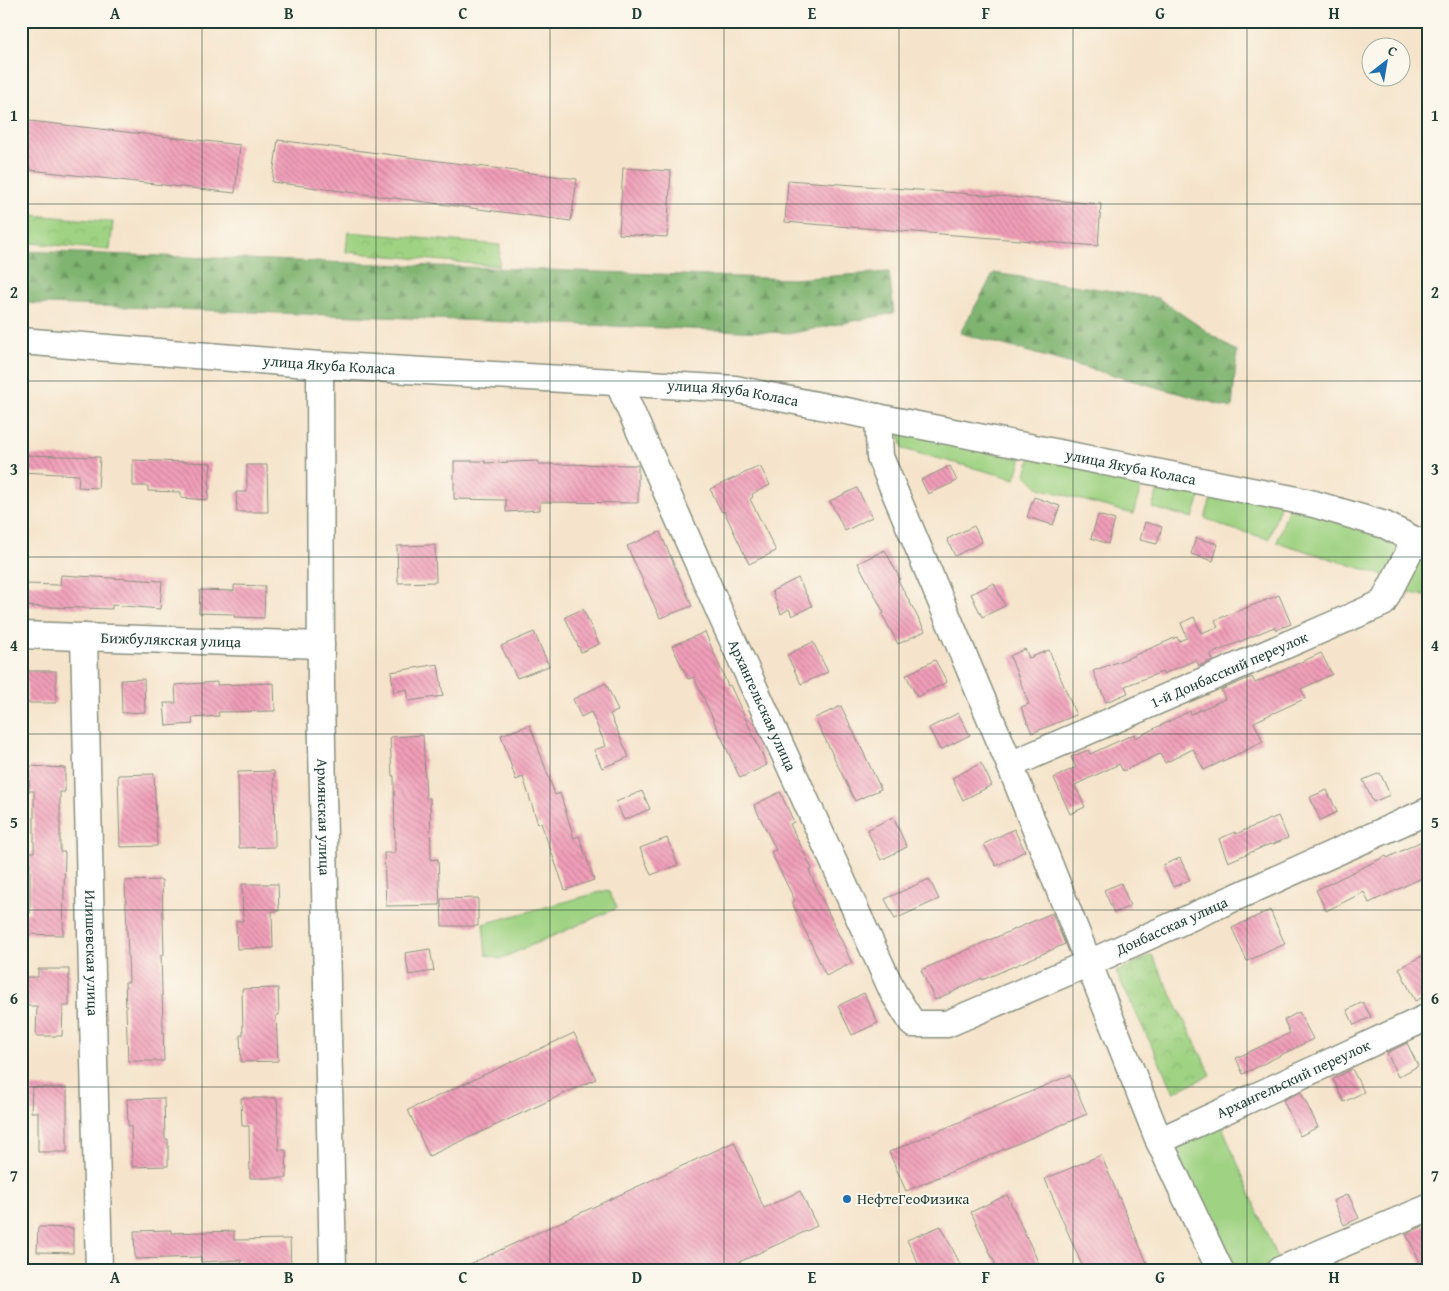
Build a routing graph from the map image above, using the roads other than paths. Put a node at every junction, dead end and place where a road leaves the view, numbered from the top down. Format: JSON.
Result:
{"nodes":[{"id":1,"x":21,"y":341,"type":"edge"},
{"id":2,"x":320,"y":365,"type":"junction"},
{"id":3,"x":618,"y":382,"type":"junction"},
{"id":4,"x":878,"y":417,"type":"junction"},
{"id":5,"x":1421,"y":543,"type":"edge"},
{"id":6,"x":21,"y":635,"type":"edge"},
{"id":7,"x":84,"y":637,"type":"junction"},
{"id":8,"x":321,"y":645,"type":"junction"},
{"id":9,"x":1010,"y":765,"type":"junction"},
{"id":10,"x":1428,"y":812,"type":"edge"},
{"id":11,"x":1089,"y":963,"type":"junction"},
{"id":12,"x":1428,"y":1017,"type":"edge"},
{"id":13,"x":913,"y":1024,"type":"joint"},
{"id":14,"x":1159,"y":1140,"type":"junction"},
{"id":15,"x":1428,"y":1208,"type":"edge"},
{"id":16,"x":99,"y":1270,"type":"edge"},
{"id":17,"x":333,"y":1270,"type":"edge"},
{"id":18,"x":1220,"y":1270,"type":"edge"},
{"id":19,"x":1280,"y":1270,"type":"edge"}],
"edges":[{"from":1,"to":2,"type":"street","name":"улица Якуба Коласа"},
{"from":2,"to":3,"type":"street","name":"улица Якуба Коласа"},
{"from":2,"to":8,"type":"street","name":"Армянская улица"},
{"from":3,"to":4,"type":"street","name":"улица Якуба Коласа"},
{"from":3,"to":13,"type":"street","name":"Архангельская улица"},
{"from":4,"to":5,"type":"street","name":"улица Якуба Коласа"},
{"from":4,"to":9,"type":"street"},
{"from":5,"to":9,"type":"street","name":"1-й Донбасский переулок"},
{"from":6,"to":7,"type":"street","name":"Бижбулякская улица"},
{"from":7,"to":8,"type":"street","name":"Бижбулякская улица"},
{"from":7,"to":16,"type":"street","name":"Илишевская улица"},
{"from":8,"to":17,"type":"street","name":"Армянская улица"},
{"from":9,"to":11,"type":"street"},
{"from":10,"to":11,"type":"street","name":"Донбасская улица"},
{"from":11,"to":13,"type":"street","name":"Донбасская улица"},
{"from":11,"to":14,"type":"street"},
{"from":12,"to":14,"type":"street","name":"Архангельский переулок"},
{"from":14,"to":18,"type":"street"},
{"from":15,"to":19,"type":"street"}]}
